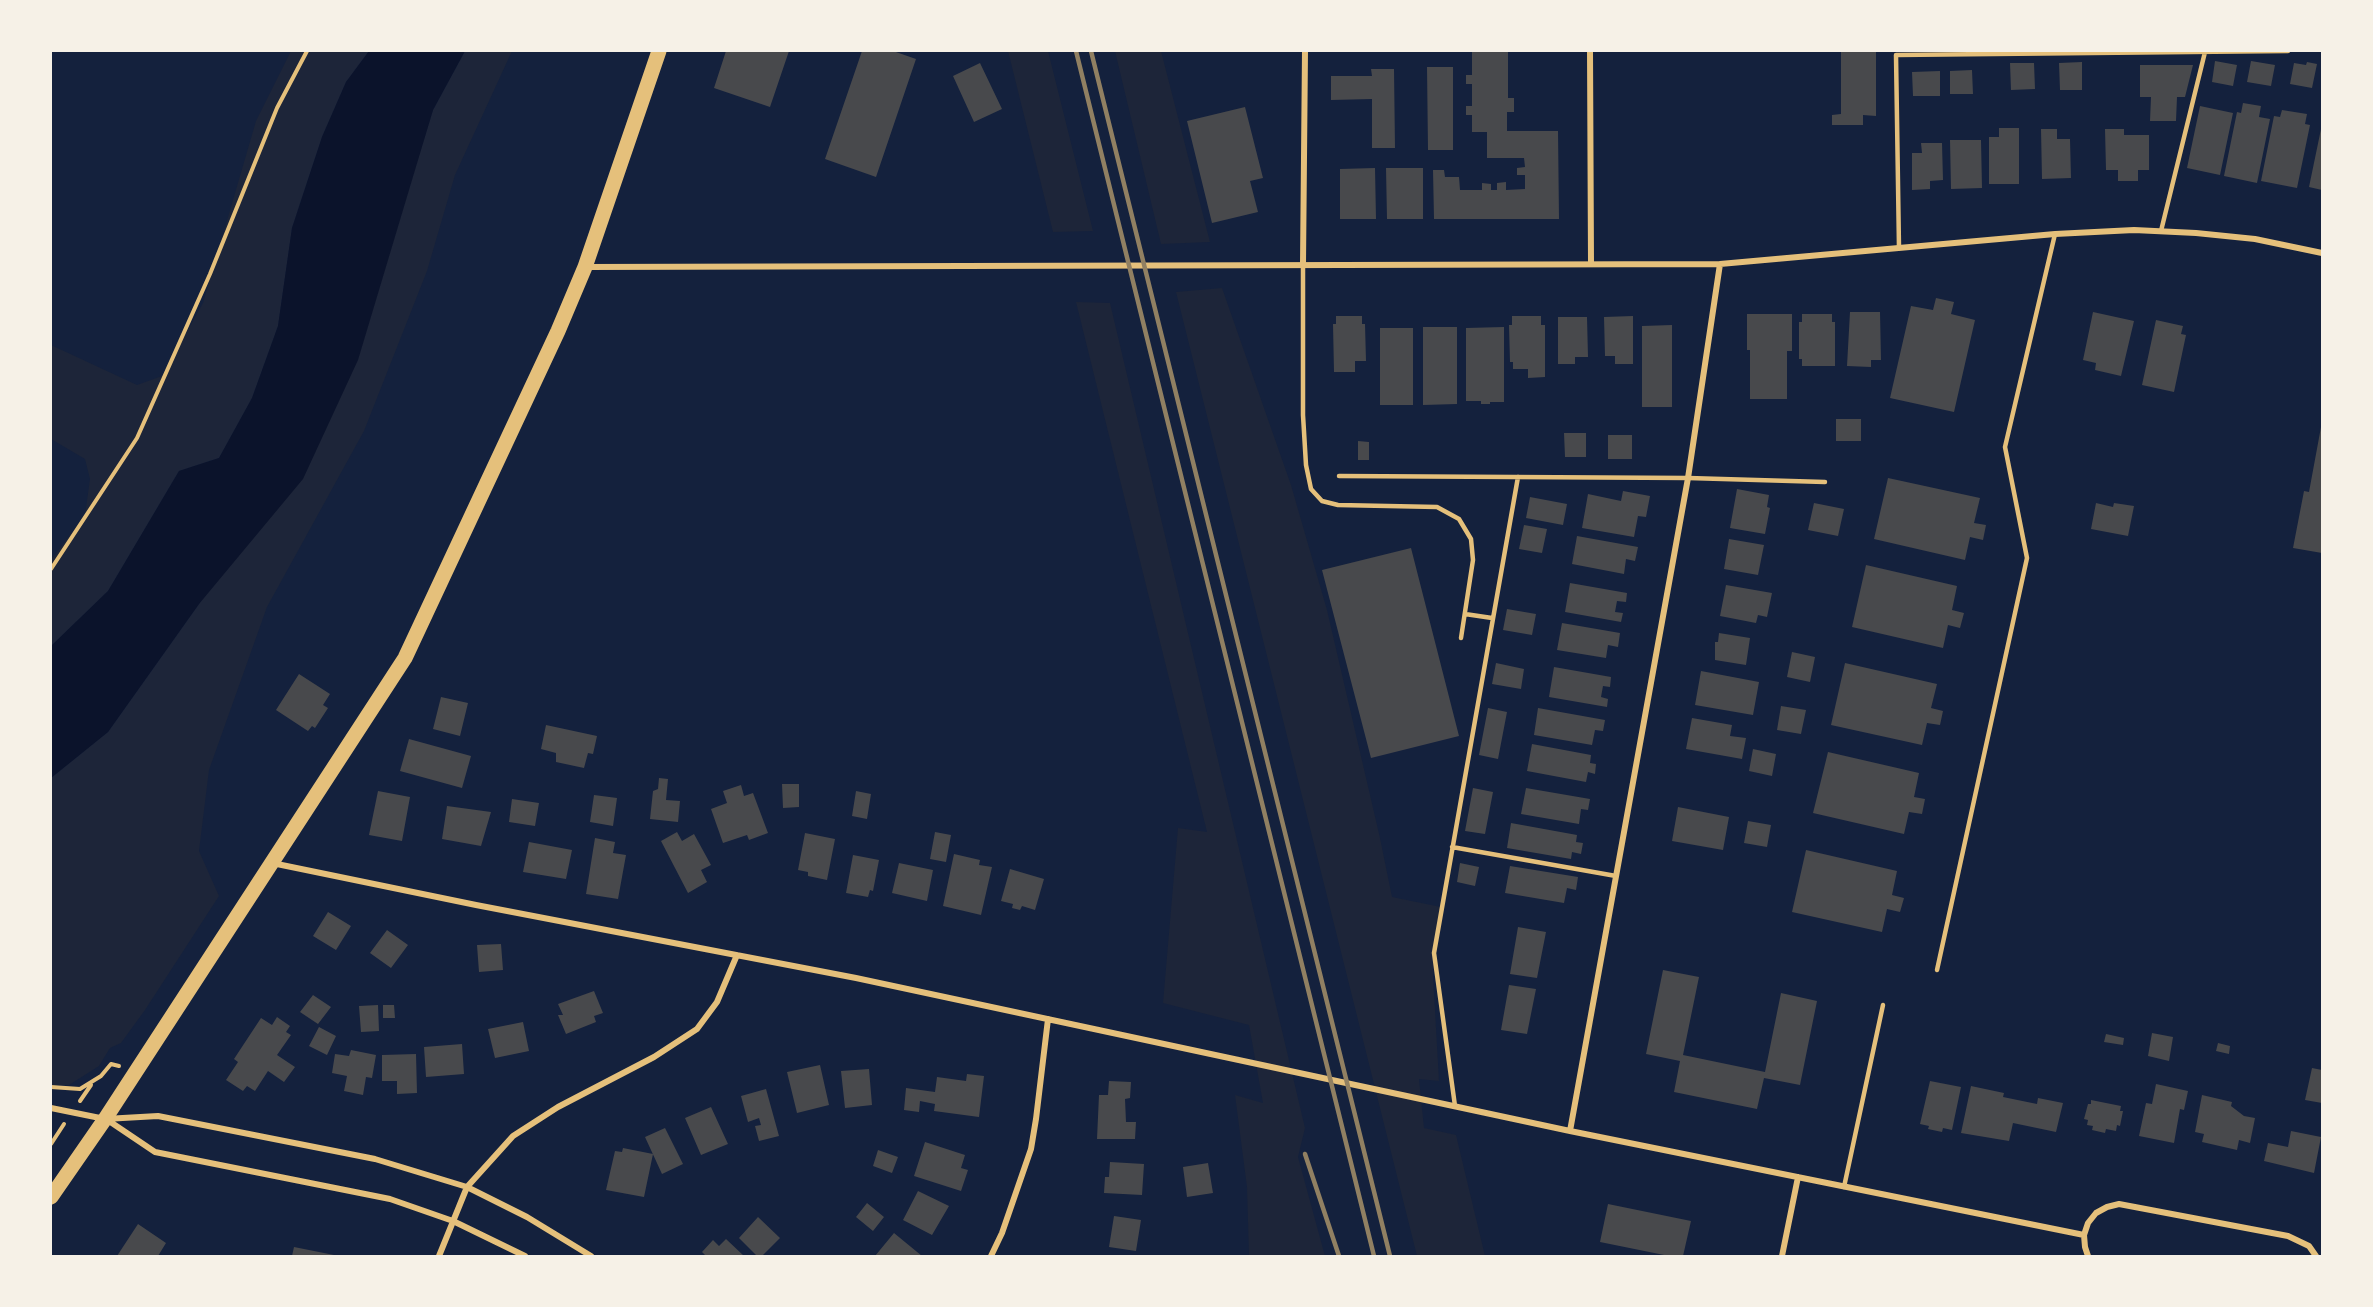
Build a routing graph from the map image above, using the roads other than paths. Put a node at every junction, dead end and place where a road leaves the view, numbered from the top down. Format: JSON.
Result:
{"nodes":[{"id":1,"x":659,"y":51,"type":"edge"},
{"id":2,"x":1305,"y":51,"type":"edge"},
{"id":3,"x":1590,"y":51,"type":"edge"},
{"id":4,"x":2288,"y":51,"type":"edge"},
{"id":5,"x":2205,"y":52,"type":"edge"},
{"id":6,"x":2161,"y":231,"type":"junction"},
{"id":7,"x":2055,"y":234,"type":"junction"},
{"id":8,"x":1899,"y":248,"type":"junction"},
{"id":9,"x":2322,"y":252,"type":"edge"},
{"id":10,"x":1591,"y":263,"type":"junction"},
{"id":11,"x":1303,"y":264,"type":"junction"},
{"id":12,"x":1720,"y":264,"type":"junction"},
{"id":13,"x":585,"y":267,"type":"junction"},
{"id":14,"x":1339,"y":476,"type":"dead end"},
{"id":15,"x":1518,"y":477,"type":"junction"},
{"id":16,"x":1688,"y":478,"type":"junction"},
{"id":17,"x":1825,"y":482,"type":"dead end"},
{"id":18,"x":1465,"y":614,"type":"junction"},
{"id":19,"x":1492,"y":618,"type":"junction"},
{"id":20,"x":1461,"y":639,"type":"dead end"},
{"id":21,"x":1452,"y":848,"type":"junction"},
{"id":22,"x":270,"y":863,"type":"junction"},
{"id":23,"x":1616,"y":876,"type":"junction"},
{"id":24,"x":737,"y":955,"type":"junction"},
{"id":25,"x":1937,"y":970,"type":"dead end"},
{"id":26,"x":1883,"y":1005,"type":"dead end"},
{"id":27,"x":1048,"y":1019,"type":"junction"},
{"id":28,"x":1455,"y":1106,"type":"junction"},
{"id":29,"x":51,"y":1108,"type":"edge"},
{"id":30,"x":105,"y":1119,"type":"junction"},
{"id":31,"x":1570,"y":1131,"type":"junction"},
{"id":32,"x":1798,"y":1177,"type":"junction"},
{"id":33,"x":467,"y":1187,"type":"junction"},
{"id":34,"x":1844,"y":1187,"type":"junction"},
{"id":35,"x":51,"y":1197,"type":"edge"},
{"id":36,"x":453,"y":1221,"type":"junction"},
{"id":37,"x":2084,"y":1235,"type":"junction"},
{"id":38,"x":439,"y":1256,"type":"edge"},
{"id":39,"x":525,"y":1256,"type":"edge"},
{"id":40,"x":591,"y":1256,"type":"edge"},
{"id":41,"x":991,"y":1256,"type":"edge"},
{"id":42,"x":1782,"y":1256,"type":"edge"},
{"id":43,"x":2088,"y":1256,"type":"edge"},
{"id":44,"x":2316,"y":1256,"type":"edge"}],
"edges":[{"from":1,"to":13,"type":"main road"},
{"from":2,"to":11,"type":"street"},
{"from":3,"to":10,"type":"street"},
{"from":4,"to":5,"type":"lane"},
{"from":5,"to":6,"type":"lane"},
{"from":5,"to":8,"type":"lane"},
{"from":6,"to":7,"type":"street"},
{"from":6,"to":9,"type":"street"},
{"from":7,"to":8,"type":"street"},
{"from":7,"to":25,"type":"lane"},
{"from":8,"to":12,"type":"street"},
{"from":10,"to":11,"type":"street"},
{"from":10,"to":12,"type":"street"},
{"from":11,"to":13,"type":"street"},
{"from":11,"to":18,"type":"lane"},
{"from":12,"to":16,"type":"street"},
{"from":13,"to":22,"type":"main road"},
{"from":14,"to":15,"type":"lane"},
{"from":15,"to":16,"type":"lane"},
{"from":15,"to":19,"type":"lane"},
{"from":16,"to":17,"type":"lane"},
{"from":16,"to":23,"type":"street"},
{"from":18,"to":19,"type":"lane"},
{"from":18,"to":20,"type":"lane"},
{"from":19,"to":21,"type":"lane"},
{"from":21,"to":23,"type":"lane"},
{"from":21,"to":28,"type":"lane"},
{"from":22,"to":24,"type":"street"},
{"from":22,"to":30,"type":"main road"},
{"from":23,"to":31,"type":"street"},
{"from":24,"to":27,"type":"street"},
{"from":24,"to":33,"type":"street"},
{"from":26,"to":34,"type":"lane"},
{"from":27,"to":28,"type":"street"},
{"from":27,"to":41,"type":"street"},
{"from":28,"to":31,"type":"street"},
{"from":29,"to":30,"type":"street"},
{"from":30,"to":33,"type":"street"},
{"from":30,"to":35,"type":"main road"},
{"from":30,"to":36,"type":"street"},
{"from":31,"to":32,"type":"street"},
{"from":32,"to":34,"type":"street"},
{"from":32,"to":42,"type":"street"},
{"from":33,"to":36,"type":"street"},
{"from":33,"to":40,"type":"street"},
{"from":34,"to":37,"type":"street"},
{"from":36,"to":38,"type":"street"},
{"from":36,"to":39,"type":"street"},
{"from":37,"to":43,"type":"street"},
{"from":37,"to":44,"type":"street"}]}
